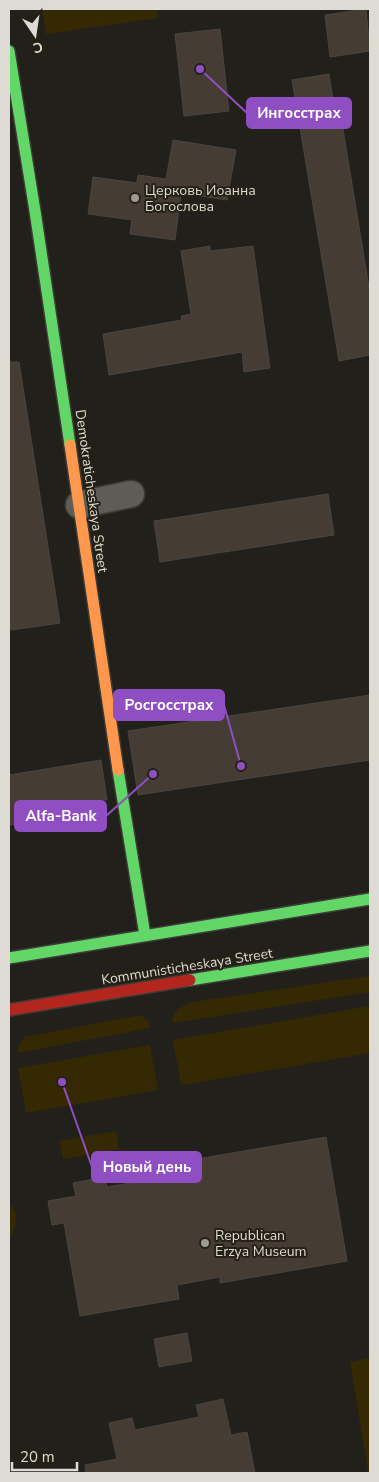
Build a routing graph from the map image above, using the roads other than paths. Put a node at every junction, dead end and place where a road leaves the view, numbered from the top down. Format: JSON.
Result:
{"nodes":[{"id":1,"x":9,"y":51,"type":"edge"},
{"id":2,"x":131,"y":494,"type":"dead end"},
{"id":3,"x":79,"y":505,"type":"junction"},
{"id":4,"x":370,"y":899,"type":"edge"},
{"id":5,"x":145,"y":936,"type":"junction"},
{"id":6,"x":370,"y":951,"type":"edge"},
{"id":7,"x":9,"y":958,"type":"edge"},
{"id":8,"x":9,"y":1010,"type":"edge"}],
"edges":[{"from":1,"to":3,"type":"street","name":"Demokraticheskaya Street"},
{"from":2,"to":3,"type":"street"},
{"from":3,"to":5,"type":"street","name":"Demokraticheskaya Street"},
{"from":4,"to":5,"type":"street"},
{"from":5,"to":7,"type":"street"},
{"from":6,"to":8,"type":"street","name":"Kommunisticheskaya Street"}]}
